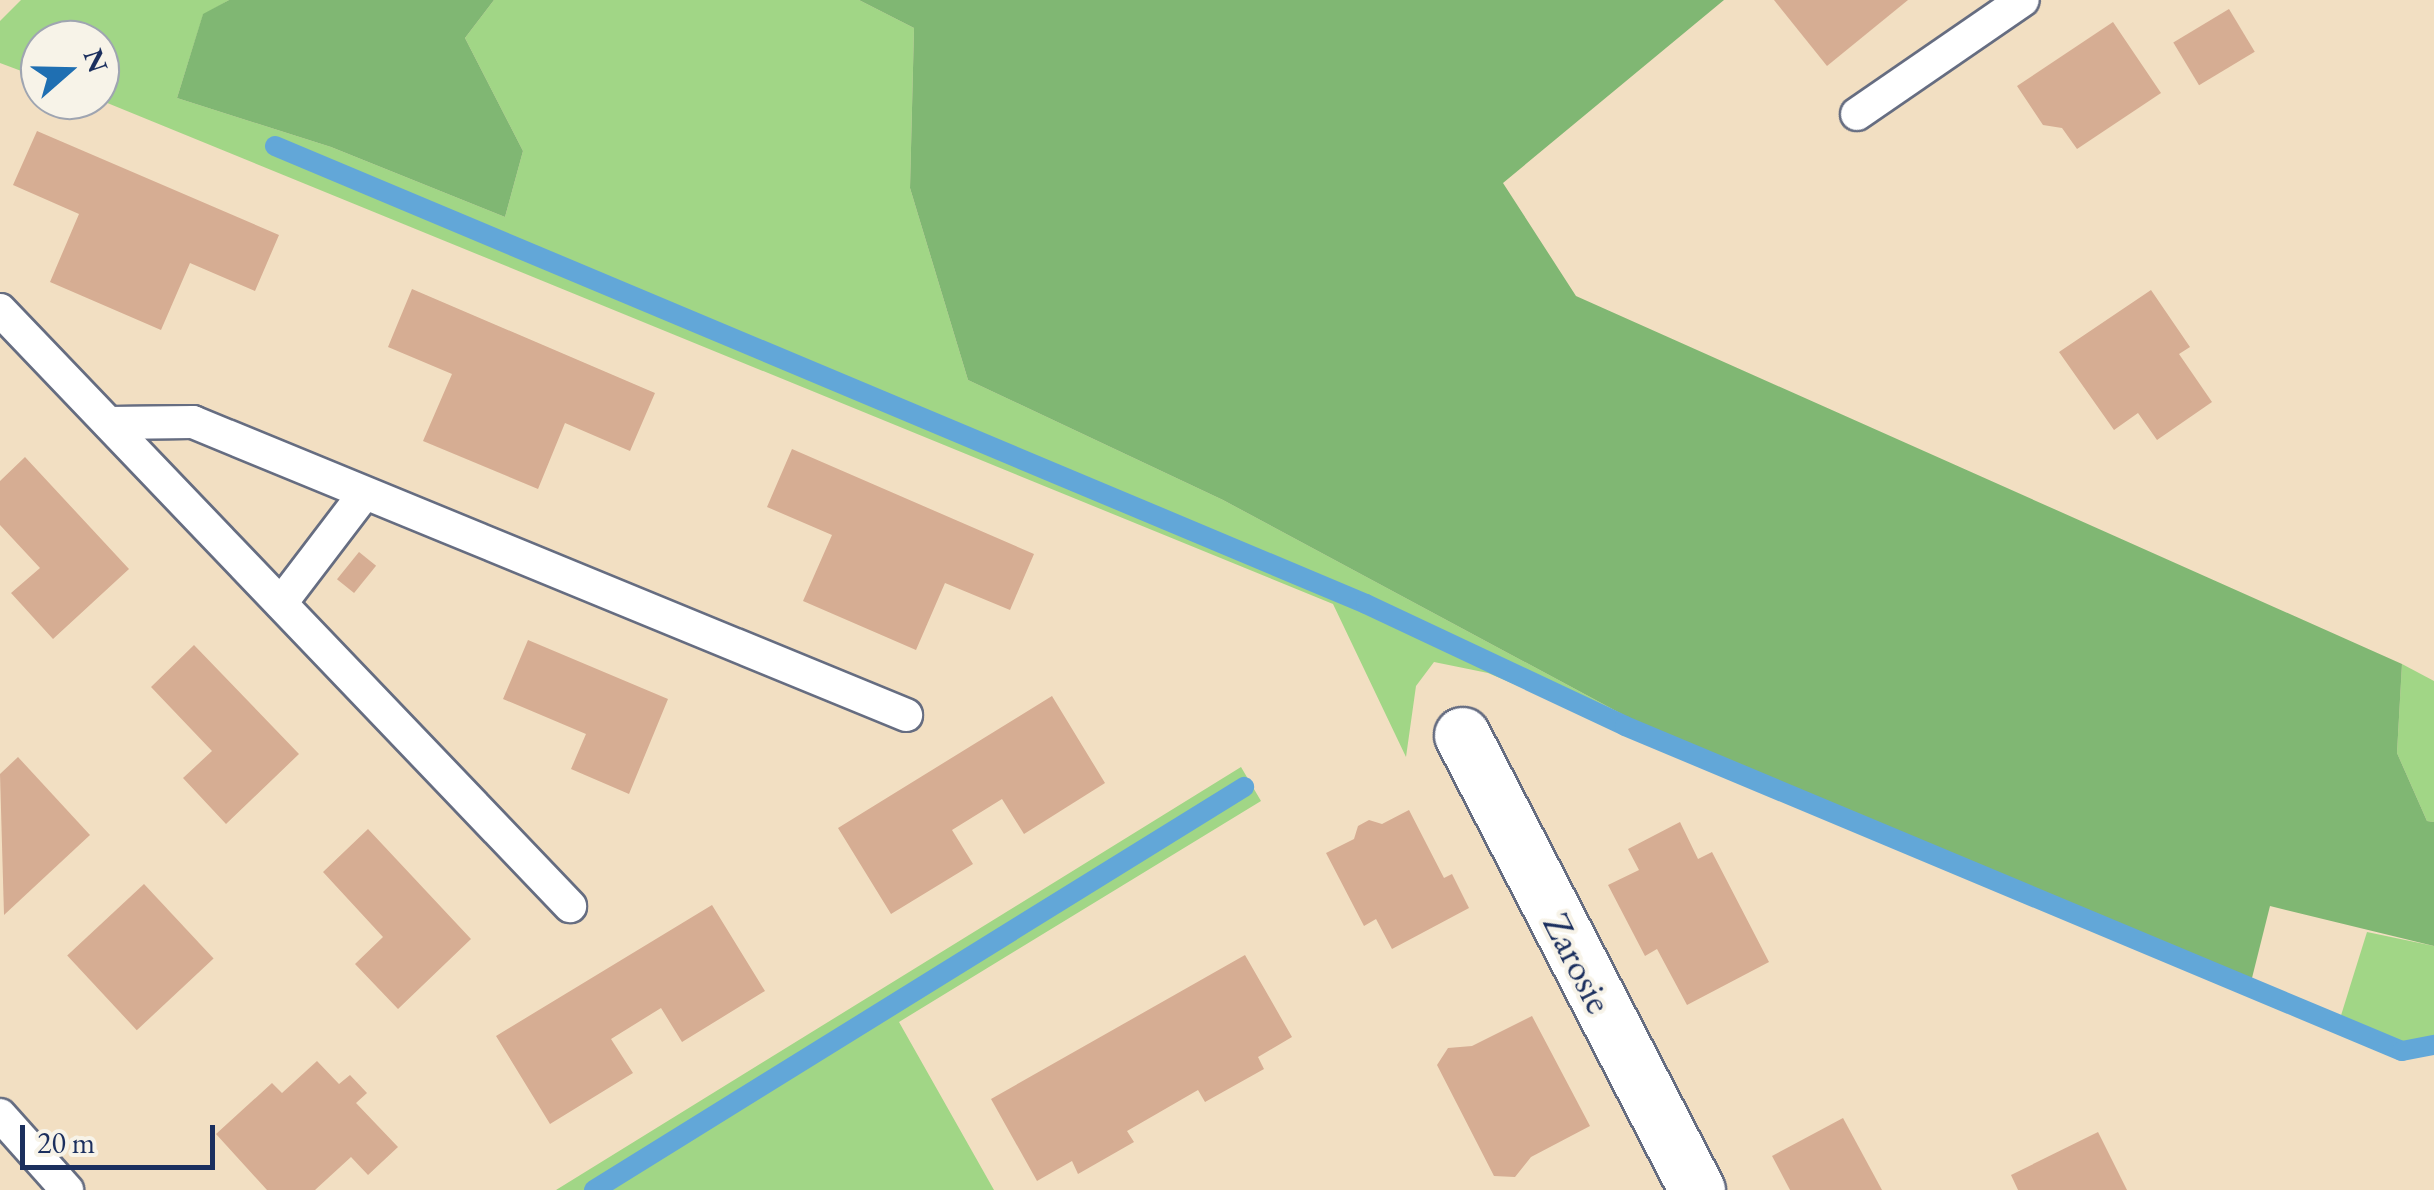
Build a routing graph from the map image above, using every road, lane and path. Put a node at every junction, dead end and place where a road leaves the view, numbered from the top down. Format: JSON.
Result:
{"nodes":[{"id":1,"x":2023,"y":0,"type":"edge"},
{"id":2,"x":1857,"y":114,"type":"dead end"},
{"id":3,"x":0,"y":310,"type":"edge"},
{"id":4,"x":109,"y":423,"type":"junction"},
{"id":5,"x":364,"y":494,"type":"junction"},
{"id":6,"x":281,"y":602,"type":"junction"},
{"id":7,"x":906,"y":715,"type":"dead end"},
{"id":8,"x":1462,"y":735,"type":"dead end"},
{"id":9,"x":570,"y":906,"type":"dead end"},
{"id":10,"x":0,"y":1115,"type":"edge"},
{"id":11,"x":67,"y":1190,"type":"edge"},
{"id":12,"x":1697,"y":1190,"type":"edge"}],
"edges":[{"from":1,"to":2,"type":"lane"},
{"from":3,"to":4,"type":"lane"},
{"from":4,"to":5,"type":"lane"},
{"from":4,"to":6,"type":"lane"},
{"from":5,"to":6,"type":"lane"},
{"from":5,"to":7,"type":"lane"},
{"from":6,"to":9,"type":"lane"},
{"from":8,"to":12,"type":"street","name":"Zarosie"},
{"from":10,"to":11,"type":"lane"}]}
